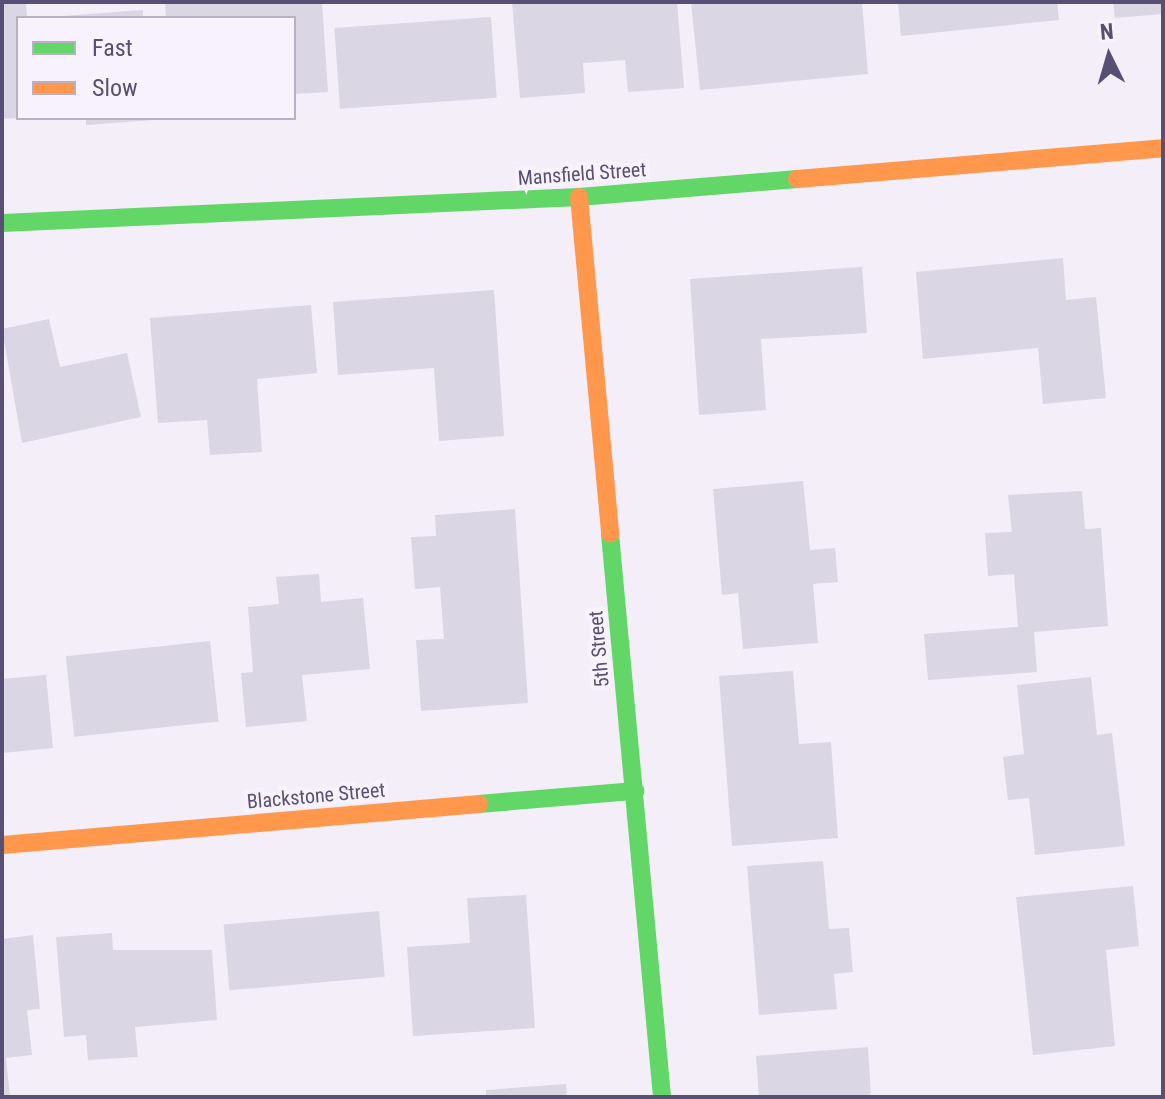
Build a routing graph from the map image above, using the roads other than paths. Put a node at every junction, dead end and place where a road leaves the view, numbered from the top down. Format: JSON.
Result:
{"nodes":[{"id":1,"x":1163,"y":148,"type":"edge"},
{"id":2,"x":579,"y":197,"type":"junction"},
{"id":3,"x":2,"y":223,"type":"edge"},
{"id":4,"x":635,"y":791,"type":"junction"},
{"id":5,"x":2,"y":845,"type":"edge"},
{"id":6,"x":662,"y":1097,"type":"edge"}],
"edges":[{"from":1,"to":2,"type":"street","name":"Mansfield Street"},
{"from":2,"to":3,"type":"street","name":"Mansfield Street"},
{"from":2,"to":4,"type":"street","name":"5th Street"},
{"from":4,"to":5,"type":"street","name":"Blackstone Street"},
{"from":4,"to":6,"type":"street","name":"5th Street"}]}
